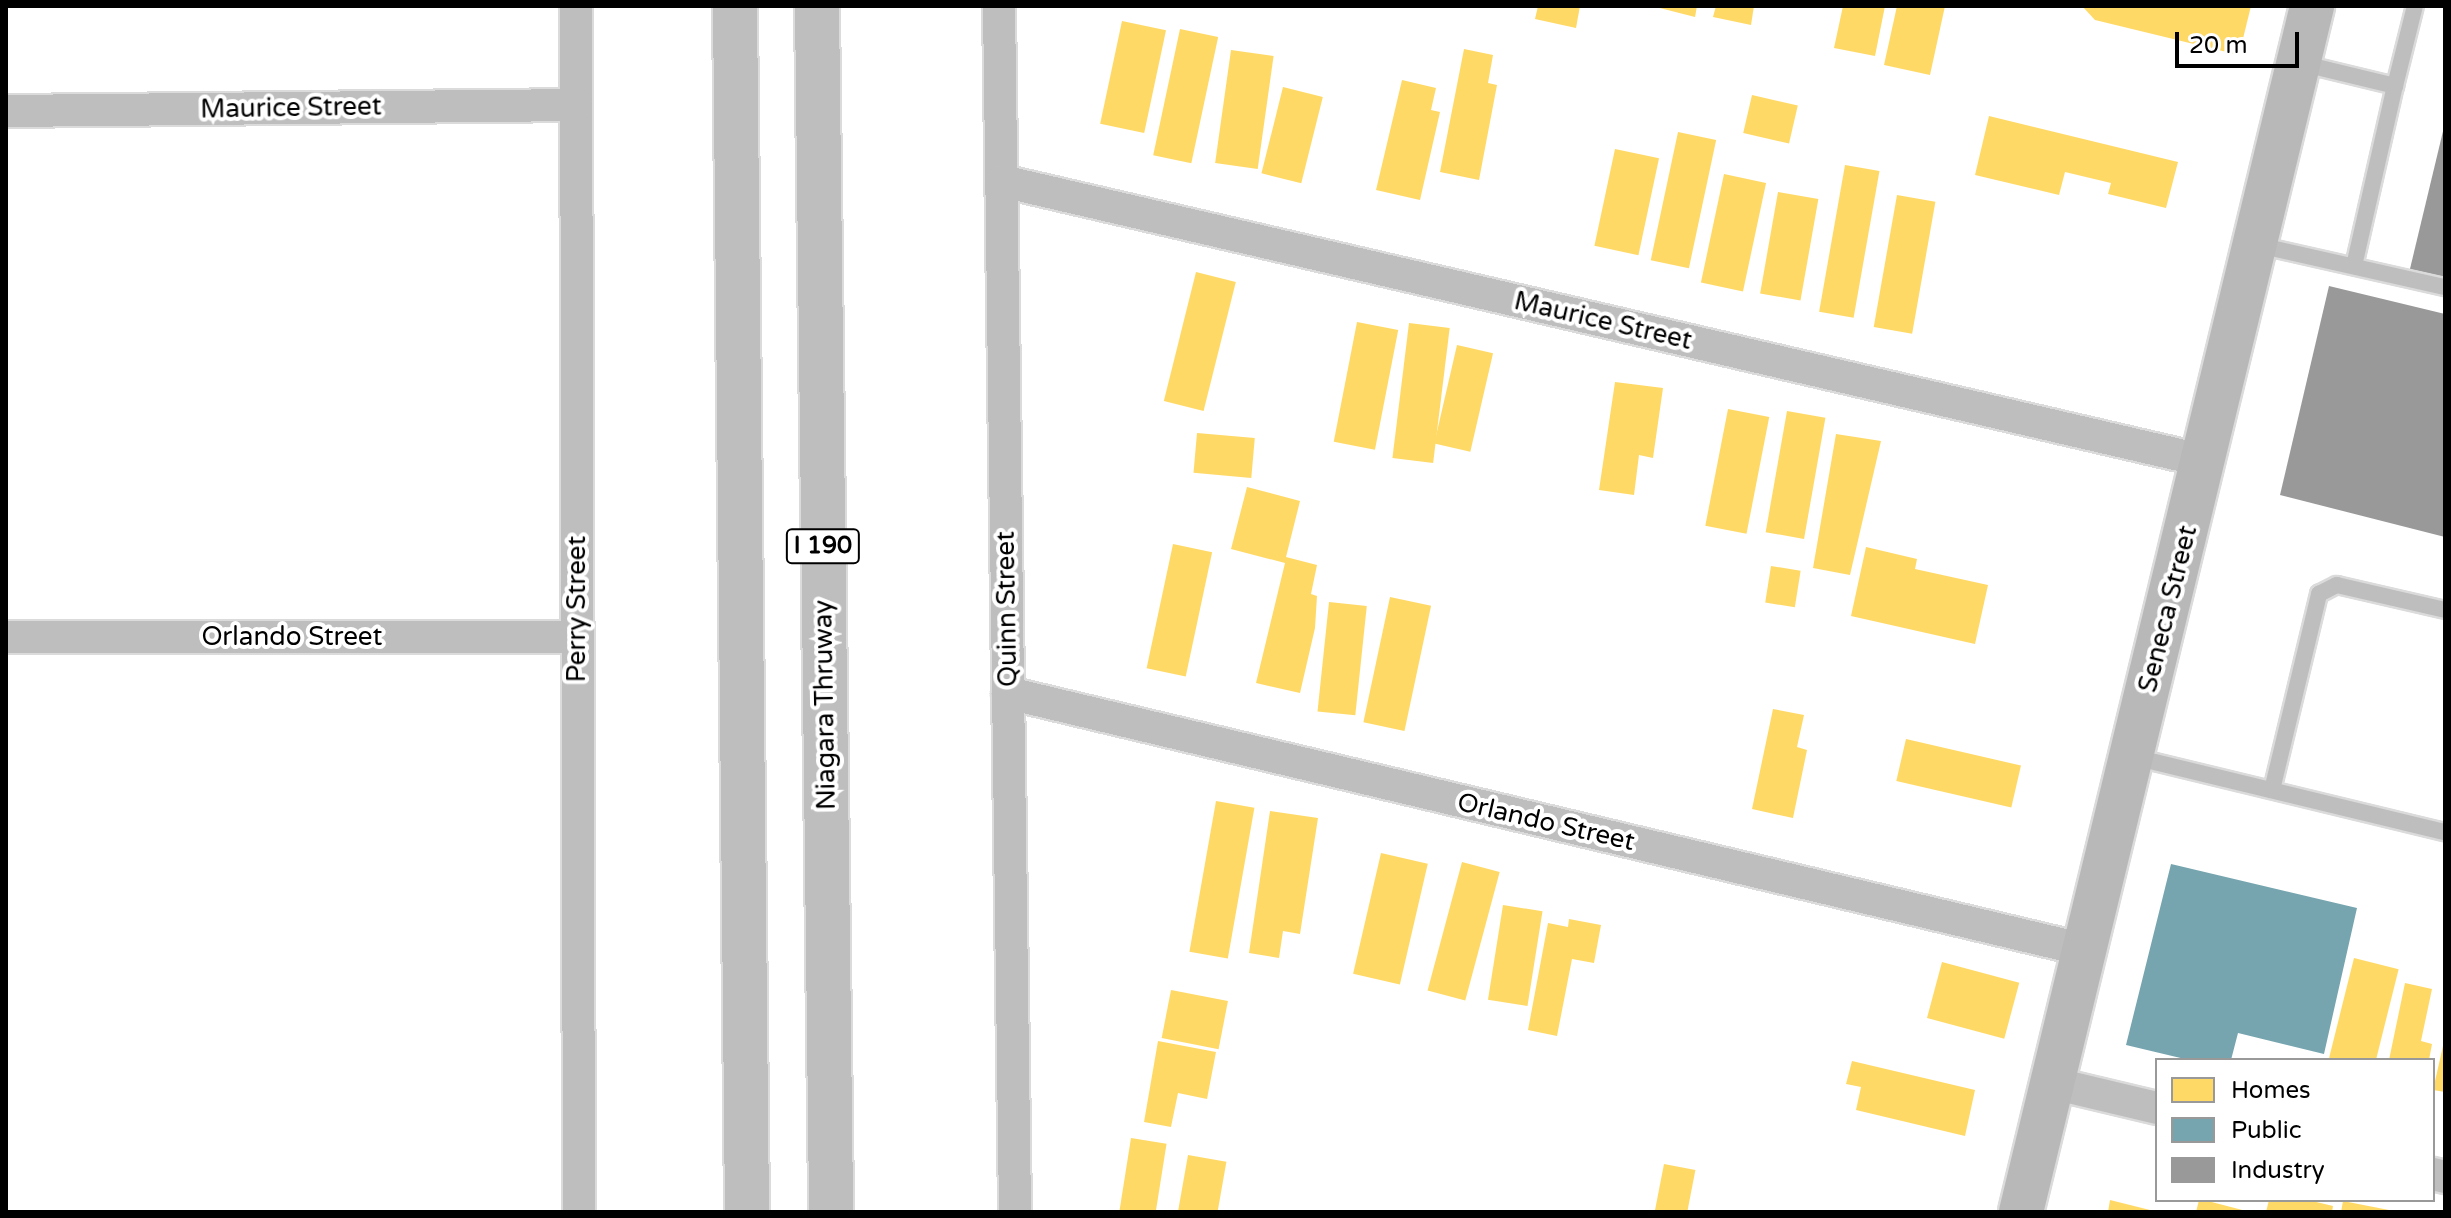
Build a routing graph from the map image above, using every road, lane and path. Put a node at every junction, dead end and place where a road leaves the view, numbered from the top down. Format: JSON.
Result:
{"nodes":[{"id":1,"x":576,"y":6,"type":"edge"},
{"id":2,"x":735,"y":6,"type":"edge"},
{"id":3,"x":817,"y":6,"type":"edge"},
{"id":4,"x":999,"y":6,"type":"edge"},
{"id":5,"x":2312,"y":6,"type":"edge"},
{"id":6,"x":2415,"y":6,"type":"edge"},
{"id":7,"x":2299,"y":63,"type":"junction"},
{"id":8,"x":2395,"y":86,"type":"junction"},
{"id":9,"x":576,"y":105,"type":"junction"},
{"id":10,"x":6,"y":111,"type":"edge"},
{"id":11,"x":1002,"y":181,"type":"junction"},
{"id":12,"x":2256,"y":244,"type":"junction"},
{"id":13,"x":2354,"y":266,"type":"junction"},
{"id":14,"x":2445,"y":287,"type":"edge"},
{"id":15,"x":2205,"y":461,"type":"junction"},
{"id":16,"x":2445,"y":610,"type":"edge"},
{"id":17,"x":6,"y":637,"type":"edge"},
{"id":18,"x":577,"y":637,"type":"junction"},
{"id":19,"x":1008,"y":693,"type":"junction"},
{"id":20,"x":2132,"y":757,"type":"junction"},
{"id":21,"x":2272,"y":790,"type":"junction"},
{"id":22,"x":2445,"y":832,"type":"edge"},
{"id":23,"x":2085,"y":950,"type":"junction"},
{"id":24,"x":2052,"y":1083,"type":"junction"},
{"id":25,"x":2155,"y":1108,"type":"edge"},
{"id":26,"x":579,"y":1212,"type":"edge"},
{"id":27,"x":747,"y":1212,"type":"edge"},
{"id":28,"x":831,"y":1212,"type":"edge"},
{"id":29,"x":1015,"y":1212,"type":"edge"},
{"id":30,"x":2021,"y":1212,"type":"edge"}],
"edges":[{"from":1,"to":9,"type":"street","name":"Perry Street"},
{"from":2,"to":27,"type":"highway"},
{"from":3,"to":28,"type":"highway","name":"Niagara Thruway","number":"I 190"},
{"from":4,"to":11,"type":"street","name":"Quinn Street"},
{"from":5,"to":7,"type":"main road","name":"Seneca Street"},
{"from":6,"to":8,"type":"lane"},
{"from":7,"to":8,"type":"lane"},
{"from":7,"to":12,"type":"main road","name":"Seneca Street"},
{"from":8,"to":13,"type":"lane"},
{"from":9,"to":10,"type":"street","name":"Maurice Street"},
{"from":9,"to":18,"type":"street","name":"Perry Street"},
{"from":11,"to":15,"type":"street","name":"Maurice Street"},
{"from":11,"to":19,"type":"street","name":"Quinn Street"},
{"from":12,"to":13,"type":"lane"},
{"from":12,"to":15,"type":"main road","name":"Seneca Street"},
{"from":13,"to":14,"type":"lane"},
{"from":15,"to":20,"type":"main road","name":"Seneca Street"},
{"from":16,"to":21,"type":"lane"},
{"from":17,"to":18,"type":"street","name":"Orlando Street"},
{"from":18,"to":26,"type":"street","name":"Perry Street"},
{"from":19,"to":23,"type":"street","name":"Orlando Street"},
{"from":19,"to":29,"type":"street","name":"Quinn Street"},
{"from":20,"to":21,"type":"lane"},
{"from":20,"to":23,"type":"main road","name":"Seneca Street"},
{"from":21,"to":22,"type":"lane"},
{"from":23,"to":24,"type":"main road","name":"Seneca Street"},
{"from":24,"to":25,"type":"street"},
{"from":24,"to":30,"type":"main road","name":"Seneca Street"}]}
